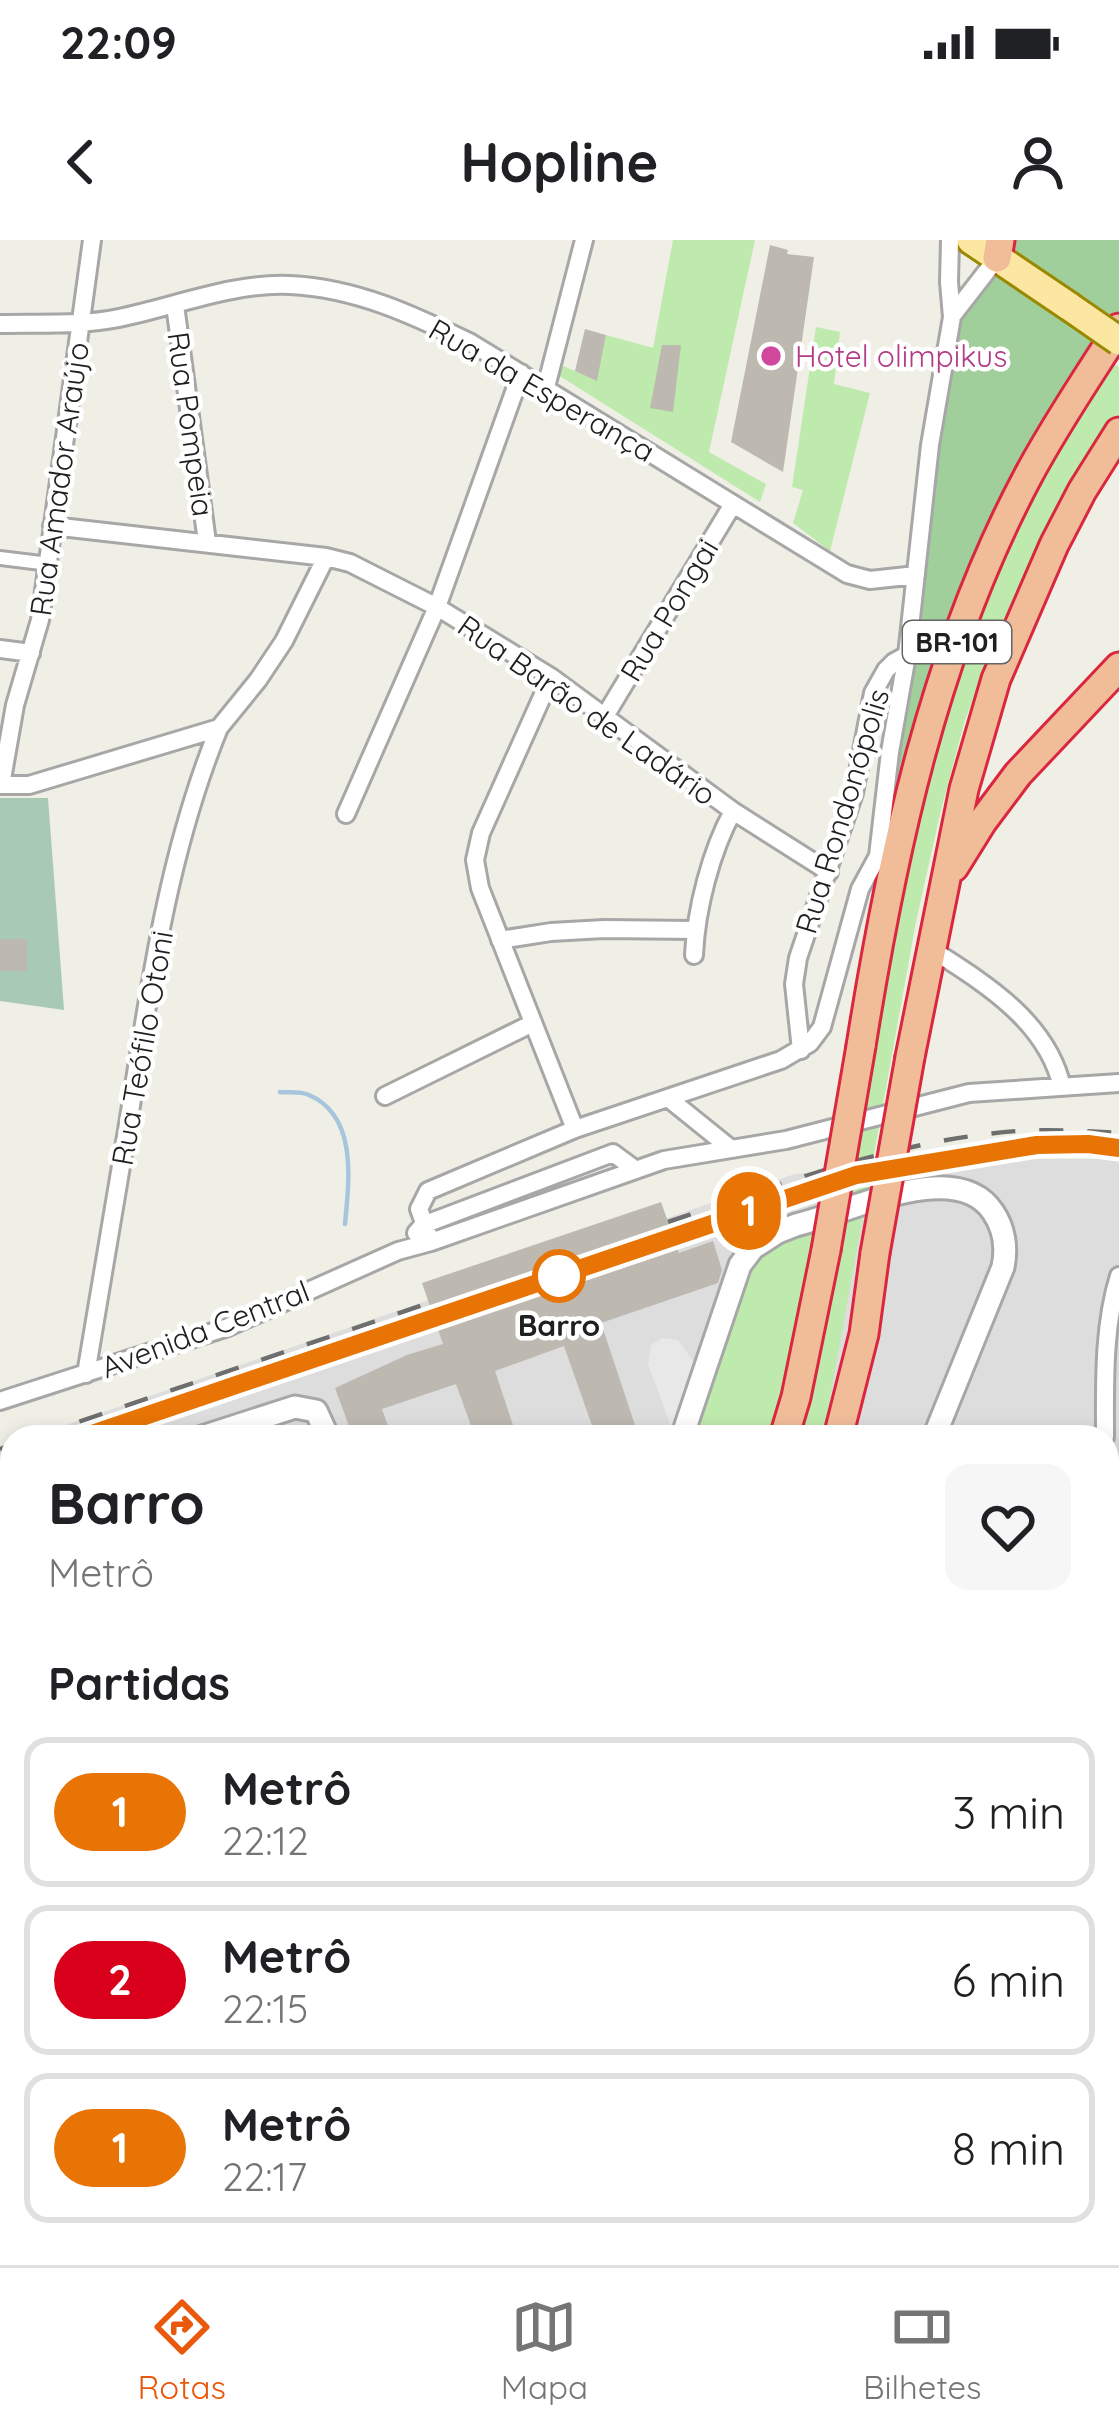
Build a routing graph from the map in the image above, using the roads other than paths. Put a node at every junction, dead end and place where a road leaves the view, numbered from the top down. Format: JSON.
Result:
{"nodes":[{"id":1,"x":92,"y":240,"type":"edge"},
{"id":2,"x":584,"y":240,"type":"edge"},
{"id":3,"x":950,"y":240,"type":"edge"},
{"id":4,"x":971,"y":240,"type":"edge"},
{"id":5,"x":999,"y":249,"type":"edge"},
{"id":6,"x":175,"y":305,"type":"junction"},
{"id":7,"x":952,"y":317,"type":"junction"},
{"id":8,"x":81,"y":323,"type":"junction"},
{"id":9,"x":0,"y":324,"type":"edge"},
{"id":10,"x":1119,"y":328,"type":"edge"},
{"id":11,"x":1119,"y":341,"type":"edge"},
{"id":12,"x":521,"y":373,"type":"junction"},
{"id":13,"x":546,"y":387,"type":"junction"},
{"id":14,"x":1119,"y":432,"type":"edge"},
{"id":15,"x":733,"y":504,"type":"junction"},
{"id":16,"x":52,"y":526,"type":"junction"},
{"id":17,"x":208,"y":542,"type":"junction"},
{"id":18,"x":326,"y":557,"type":"junction"},
{"id":19,"x":0,"y":559,"type":"edge"},
{"id":20,"x":49,"y":564,"type":"junction"},
{"id":21,"x":916,"y":575,"type":"junction"},
{"id":22,"x":436,"y":607,"type":"junction"},
{"id":23,"x":0,"y":649,"type":"edge"},
{"id":24,"x":31,"y":653,"type":"junction"},
{"id":25,"x":907,"y":655,"type":"junction"},
{"id":26,"x":1119,"y":667,"type":"edge"},
{"id":27,"x":551,"y":677,"type":"junction"},
{"id":28,"x":605,"y":716,"type":"junction"},
{"id":29,"x":219,"y":728,"type":"junction"},
{"id":30,"x":0,"y":785,"type":"edge"},
{"id":31,"x":733,"y":811,"type":"junction"},
{"id":32,"x":346,"y":814,"type":"dead end"},
{"id":33,"x":878,"y":856,"type":"junction"},
{"id":34,"x":829,"y":872,"type":"junction"},
{"id":35,"x":946,"y":880,"type":"junction"},
{"id":36,"x":695,"y":930,"type":"junction"},
{"id":37,"x":500,"y":940,"type":"junction"},
{"id":38,"x":931,"y":949,"type":"junction"},
{"id":39,"x":694,"y":955,"type":"dead end"},
{"id":40,"x":870,"y":986,"type":"junction"},
{"id":41,"x":533,"y":1023,"type":"junction"},
{"id":42,"x":801,"y":1050,"type":"junction"},
{"id":43,"x":1119,"y":1083,"type":"edge"},
{"id":44,"x":1062,"y":1087,"type":"junction"},
{"id":45,"x":385,"y":1096,"type":"dead end"},
{"id":46,"x":668,"y":1098,"type":"junction"},
{"id":47,"x":599,"y":1120,"type":"junction"},
{"id":48,"x":575,"y":1129,"type":"junction"},
{"id":49,"x":730,"y":1148,"type":"junction"},
{"id":50,"x":613,"y":1153,"type":"junction"},
{"id":51,"x":636,"y":1170,"type":"junction"},
{"id":52,"x":427,"y":1234,"type":"junction"},
{"id":53,"x":1119,"y":1276,"type":"edge"},
{"id":54,"x":86,"y":1374,"type":"junction"},
{"id":55,"x":4,"y":1400,"type":"edge"},
{"id":56,"x":239,"y":1425,"type":"edge"},
{"id":57,"x":322,"y":1425,"type":"edge"},
{"id":58,"x":686,"y":1425,"type":"edge"},
{"id":59,"x":788,"y":1425,"type":"edge"},
{"id":60,"x":841,"y":1425,"type":"edge"},
{"id":61,"x":939,"y":1425,"type":"edge"},
{"id":62,"x":1105,"y":1425,"type":"edge"}],
"edges":[{"from":1,"to":8,"type":"street","name":"Rua Amador Araújo"},
{"from":2,"to":13,"type":"street"},
{"from":3,"to":7,"type":"street"},
{"from":4,"to":5,"type":"main road"},
{"from":5,"to":7,"type":"street"},
{"from":5,"to":11,"type":"main road","bridge":true},
{"from":6,"to":8,"type":"street","name":"Rua da Esperança"},
{"from":6,"to":12,"type":"street","name":"Rua da Esperança"},
{"from":6,"to":17,"type":"street","name":"Rua Pompeia"},
{"from":7,"to":21,"type":"street"},
{"from":8,"to":9,"type":"street","name":"Rua da Esperança"},
{"from":8,"to":16,"type":"street","name":"Rua Amador Araújo"},
{"from":10,"to":40,"type":"highway","number":"BR-101"},
{"from":12,"to":13,"type":"street","name":"Rua da Esperança"},
{"from":12,"to":22,"type":"street"},
{"from":13,"to":15,"type":"street","name":"Rua da Esperança"},
{"from":14,"to":35,"type":"highway","number":"BR-101"},
{"from":15,"to":21,"type":"street","name":"Rua da Esperança"},
{"from":15,"to":28,"type":"street","name":"Rua Pongai"},
{"from":16,"to":17,"type":"street","name":"Rua Barão de Ladário"},
{"from":16,"to":20,"type":"street","name":"Rua Amador Araújo"},
{"from":17,"to":18,"type":"street","name":"Rua Barão de Ladário"},
{"from":18,"to":22,"type":"street","name":"Rua Barão de Ladário"},
{"from":18,"to":29,"type":"street","name":"Rua Teófilo Otoni"},
{"from":19,"to":20,"type":"street"},
{"from":20,"to":24,"type":"street","name":"Rua Amador Araújo"},
{"from":21,"to":25,"type":"street"},
{"from":22,"to":27,"type":"street","name":"Rua Barão de Ladário"},
{"from":22,"to":32,"type":"street"},
{"from":23,"to":24,"type":"street"},
{"from":24,"to":30,"type":"street","name":"Rua Amador Araújo"},
{"from":25,"to":33,"type":"street"},
{"from":25,"to":34,"type":"street","name":"Rua Rondonópolis"},
{"from":26,"to":35,"type":"highway"},
{"from":27,"to":28,"type":"street","name":"Rua Barão de Ladário"},
{"from":27,"to":37,"type":"street"},
{"from":28,"to":31,"type":"street","name":"Rua Barão de Ladário"},
{"from":29,"to":30,"type":"street"},
{"from":29,"to":54,"type":"street","name":"Rua Teófilo Otoni"},
{"from":31,"to":34,"type":"street","name":"Rua Barão de Ladário"},
{"from":31,"to":36,"type":"street"},
{"from":33,"to":40,"type":"highway"},
{"from":33,"to":42,"type":"street"},
{"from":34,"to":42,"type":"street","name":"Rua Rondonópolis"},
{"from":35,"to":38,"type":"highway","number":"BR-101"},
{"from":36,"to":37,"type":"street"},
{"from":36,"to":39,"type":"street"},
{"from":37,"to":41,"type":"street"},
{"from":38,"to":44,"type":"street"},
{"from":38,"to":60,"type":"highway","number":"BR-101","bridge":true},
{"from":40,"to":59,"type":"highway","number":"BR-101","bridge":true},
{"from":41,"to":45,"type":"street"},
{"from":41,"to":48,"type":"street"},
{"from":42,"to":46,"type":"street","name":"Avenida Central"},
{"from":43,"to":44,"type":"street","name":"Avenida Central"},
{"from":44,"to":49,"type":"street","name":"Avenida Central"},
{"from":46,"to":47,"type":"street","name":"Avenida Central"},
{"from":46,"to":49,"type":"street"},
{"from":47,"to":48,"type":"street","name":"Avenida Central"},
{"from":47,"to":50,"type":"street"},
{"from":48,"to":52,"type":"street","name":"Avenida Central"},
{"from":49,"to":51,"type":"street","name":"Avenida Central"},
{"from":50,"to":51,"type":"street"},
{"from":50,"to":52,"type":"street","name":"Avenida Central"},
{"from":51,"to":52,"type":"street","name":"Avenida Central"},
{"from":52,"to":54,"type":"street","name":"Avenida Central"},
{"from":53,"to":62,"type":"street"},
{"from":54,"to":55,"type":"street","name":"Avenida Central"},
{"from":56,"to":57,"type":"street"},
{"from":58,"to":61,"type":"street"}]}
